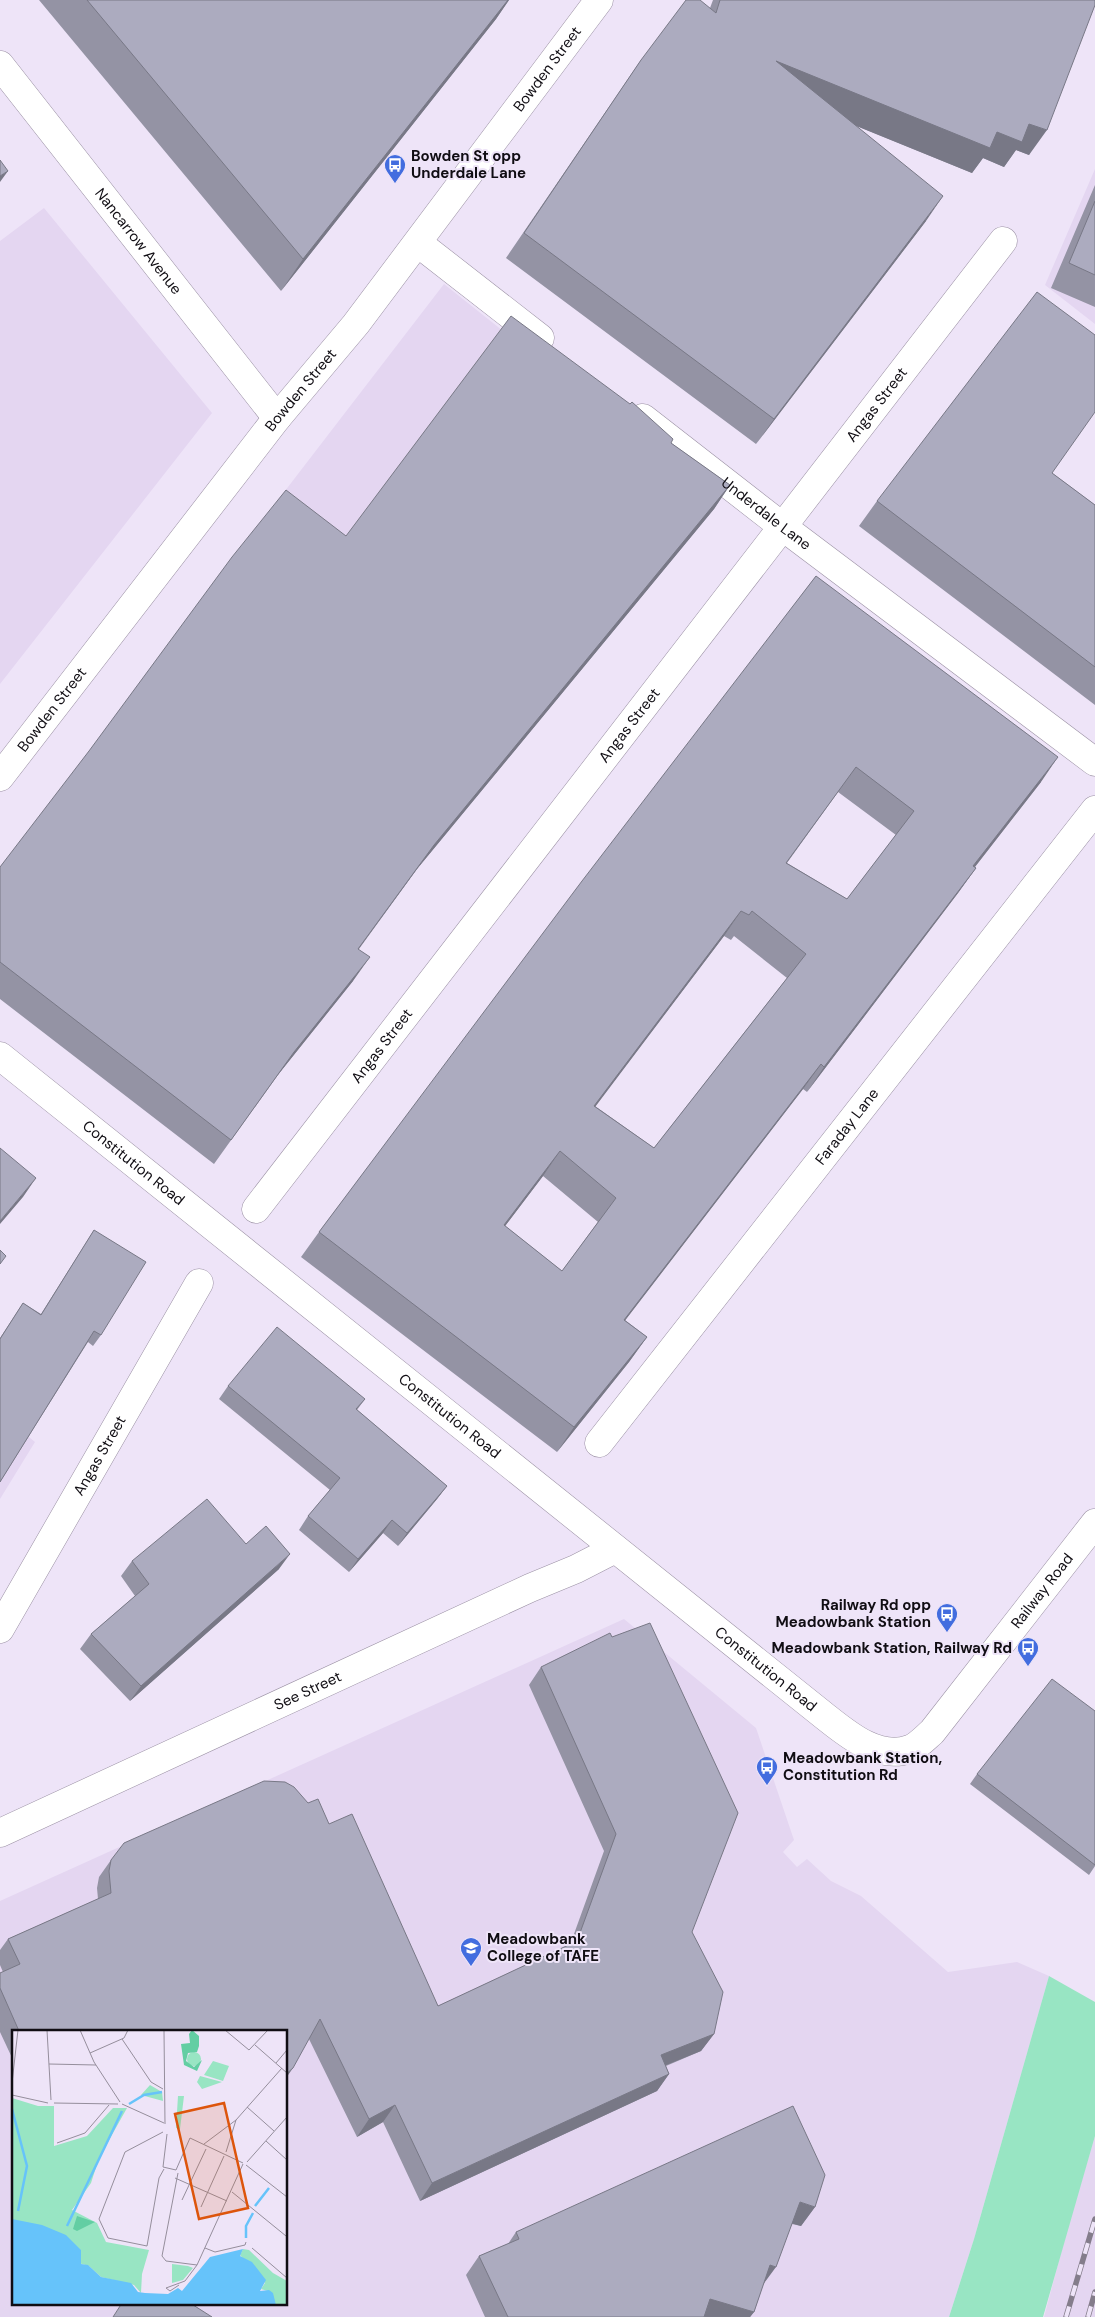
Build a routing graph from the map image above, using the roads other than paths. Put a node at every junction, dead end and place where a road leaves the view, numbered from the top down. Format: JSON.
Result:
{"nodes":[{"id":1,"x":599,"y":0,"type":"edge"},
{"id":2,"x":0,"y":65,"type":"edge"},
{"id":3,"x":1003,"y":241,"type":"dead end"},
{"id":4,"x":418,"y":243,"type":"junction"},
{"id":5,"x":560,"y":354,"type":"edge"},
{"id":6,"x":621,"y":402,"type":"edge"},
{"id":7,"x":277,"y":418,"type":"junction"},
{"id":8,"x":783,"y":528,"type":"junction"},
{"id":9,"x":1095,"y":762,"type":"edge"},
{"id":10,"x":0,"y":777,"type":"edge"},
{"id":11,"x":1095,"y":810,"type":"edge"},
{"id":12,"x":0,"y":1056,"type":"edge"},
{"id":13,"x":256,"y":1209,"type":"dead end"},
{"id":14,"x":199,"y":1283,"type":"dead end"},
{"id":15,"x":599,"y":1443,"type":"dead end"},
{"id":16,"x":1095,"y":1523,"type":"edge"},
{"id":17,"x":615,"y":1548,"type":"junction"},
{"id":18,"x":0,"y":1629,"type":"edge"},
{"id":19,"x":910,"y":1749,"type":"joint"},
{"id":20,"x":0,"y":1833,"type":"edge"}],
"edges":[{"from":1,"to":4,"type":"street","name":"Bowden Street"},
{"from":2,"to":7,"type":"street","name":"Nancarrow Avenue"},
{"from":3,"to":8,"type":"street","name":"Angas Street"},
{"from":4,"to":5,"type":"street"},
{"from":4,"to":7,"type":"street","name":"Bowden Street"},
{"from":6,"to":8,"type":"street","name":"Underdale Lane"},
{"from":7,"to":10,"type":"street","name":"Bowden Street"},
{"from":8,"to":9,"type":"street","name":"Underdale Lane"},
{"from":8,"to":13,"type":"street","name":"Angas Street"},
{"from":11,"to":15,"type":"street","name":"Faraday Lane"},
{"from":12,"to":17,"type":"street","name":"Constitution Road"},
{"from":14,"to":18,"type":"street","name":"Angas Street"},
{"from":16,"to":19,"type":"street","name":"Railway Road"},
{"from":17,"to":19,"type":"street","name":"Constitution Road"},
{"from":17,"to":20,"type":"street","name":"See Street"}]}
